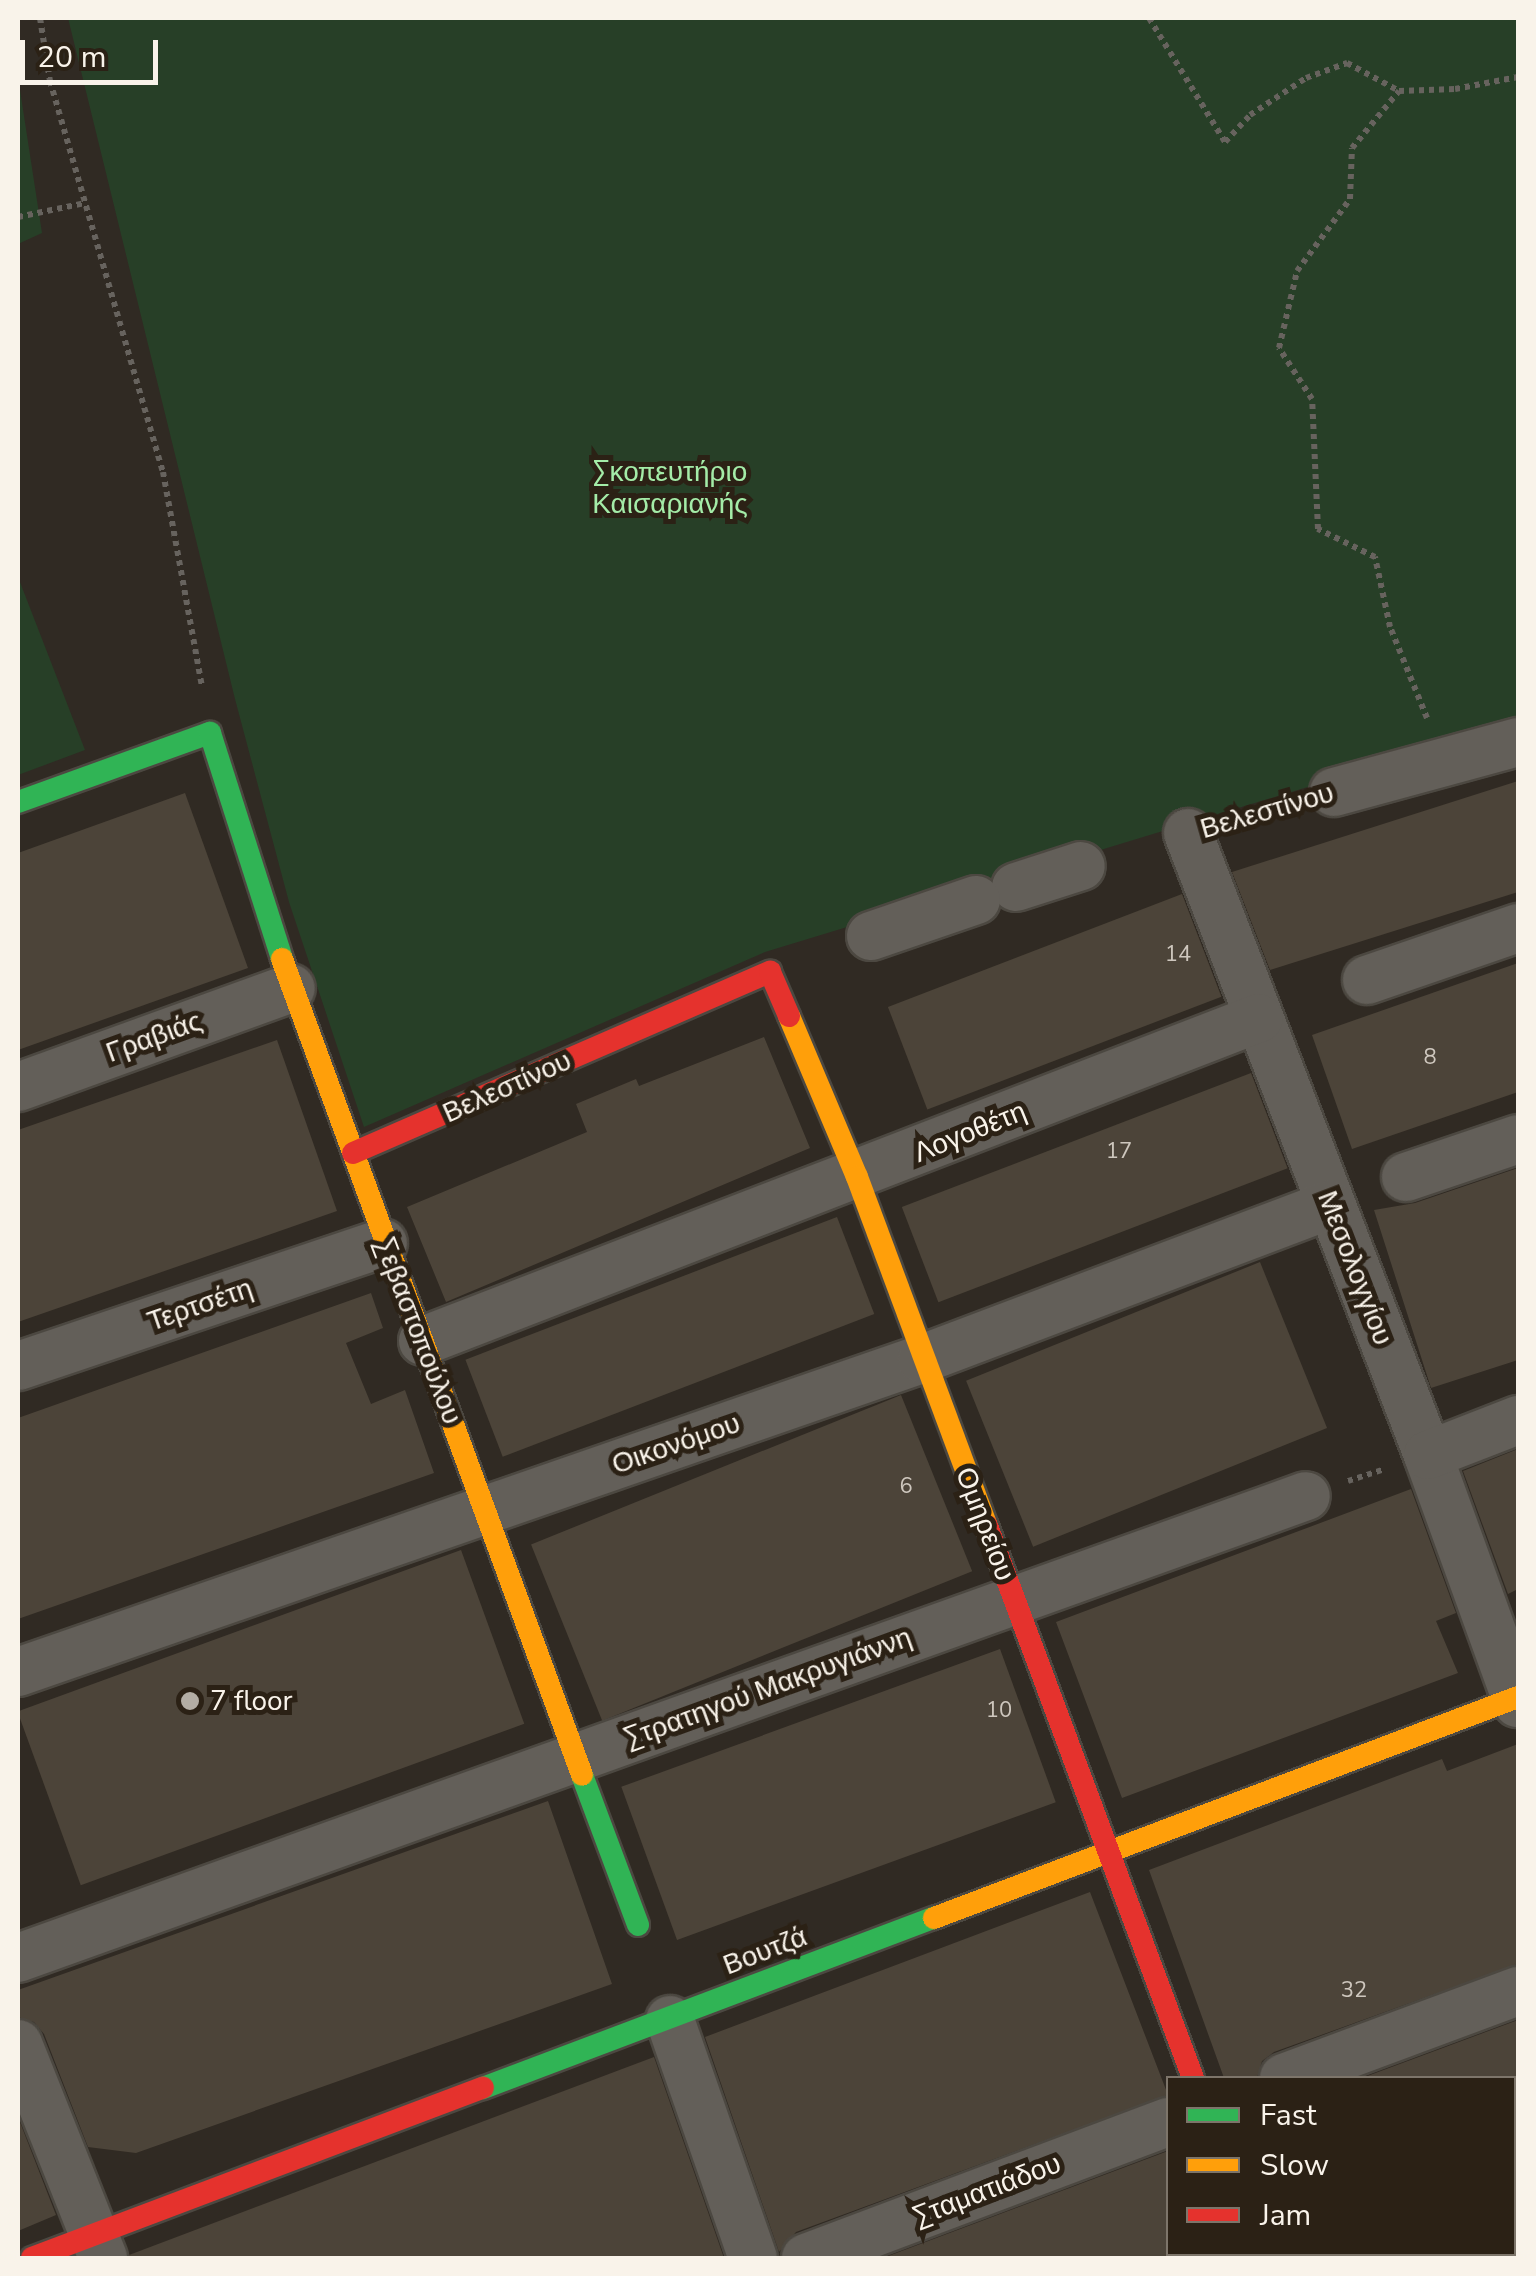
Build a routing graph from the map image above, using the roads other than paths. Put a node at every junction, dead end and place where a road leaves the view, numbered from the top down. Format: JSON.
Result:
{"nodes":[{"id":1,"x":1518,"y":742,"type":"edge"},
{"id":2,"x":1334,"y":792,"type":"road end"},
{"id":3,"x":18,"y":802,"type":"edge"},
{"id":4,"x":1188,"y":834,"type":"road end"},
{"id":5,"x":1081,"y":866,"type":"dead end"},
{"id":6,"x":1518,"y":928,"type":"edge"},
{"id":7,"x":871,"y":936,"type":"dead end"},
{"id":8,"x":770,"y":972,"type":"joint"},
{"id":9,"x":1367,"y":980,"type":"dead end"},
{"id":10,"x":291,"y":988,"type":"junction"},
{"id":11,"x":1259,"y":1018,"type":"junction"},
{"id":12,"x":18,"y":1087,"type":"edge"},
{"id":13,"x":1518,"y":1139,"type":"edge"},
{"id":14,"x":354,"y":1154,"type":"junction"},
{"id":15,"x":856,"y":1177,"type":"junction"},
{"id":16,"x":1406,"y":1177,"type":"dead end"},
{"id":17,"x":1330,"y":1206,"type":"junction"},
{"id":18,"x":383,"y":1243,"type":"junction"},
{"id":19,"x":423,"y":1342,"type":"junction"},
{"id":20,"x":922,"y":1360,"type":"junction"},
{"id":21,"x":18,"y":1366,"type":"edge"},
{"id":22,"x":1518,"y":1420,"type":"edge"},
{"id":23,"x":1428,"y":1454,"type":"junction"},
{"id":24,"x":1306,"y":1496,"type":"road end"},
{"id":25,"x":484,"y":1510,"type":"junction"},
{"id":26,"x":1014,"y":1599,"type":"junction"},
{"id":27,"x":18,"y":1672,"type":"edge"},
{"id":28,"x":1518,"y":1699,"type":"edge"},
{"id":29,"x":577,"y":1758,"type":"junction"},
{"id":30,"x":1110,"y":1850,"type":"junction"},
{"id":31,"x":638,"y":1925,"type":"dead end"},
{"id":32,"x":18,"y":1958,"type":"edge"},
{"id":33,"x":1518,"y":1991,"type":"edge"},
{"id":34,"x":670,"y":2020,"type":"junction"},
{"id":35,"x":22,"y":2066,"type":"edge"},
{"id":36,"x":1191,"y":2076,"type":"edge"},
{"id":37,"x":1289,"y":2076,"type":"edge"},
{"id":38,"x":1166,"y":2123,"type":"edge"},
{"id":39,"x":99,"y":2246,"type":"edge"},
{"id":40,"x":32,"y":2258,"type":"edge"},
{"id":41,"x":753,"y":2258,"type":"edge"},
{"id":42,"x":806,"y":2258,"type":"edge"}],
"edges":[{"from":1,"to":2,"type":"street","name":"Βελεστίνου"},
{"from":3,"to":10,"type":"street","name":"Σεβαστοπούλου"},
{"from":4,"to":11,"type":"street","name":"Μεσολογγίου"},
{"from":5,"to":7,"type":"street"},
{"from":6,"to":9,"type":"street"},
{"from":8,"to":14,"type":"street","name":"Βελεστίνου"},
{"from":8,"to":15,"type":"street","name":"Ομηρείου"},
{"from":10,"to":12,"type":"street","name":"Γραβιάς"},
{"from":10,"to":14,"type":"street","name":"Σεβαστοπούλου"},
{"from":11,"to":15,"type":"street","name":"Λογοθέτη"},
{"from":11,"to":17,"type":"street","name":"Μεσολογγίου"},
{"from":13,"to":16,"type":"street"},
{"from":14,"to":18,"type":"street","name":"Σεβαστοπούλου"},
{"from":15,"to":19,"type":"street","name":"Λογοθέτη"},
{"from":15,"to":20,"type":"street","name":"Ομηρείου"},
{"from":17,"to":20,"type":"street","name":"Οικονόμου"},
{"from":17,"to":23,"type":"street","name":"Μεσολογγίου"},
{"from":18,"to":19,"type":"street","name":"Σεβαστοπούλου"},
{"from":18,"to":21,"type":"street","name":"Τερτσέτη"},
{"from":19,"to":25,"type":"street","name":"Σεβαστοπούλου"},
{"from":20,"to":25,"type":"street","name":"Οικονόμου"},
{"from":20,"to":26,"type":"street","name":"Ομηρείου"},
{"from":22,"to":23,"type":"street"},
{"from":23,"to":28,"type":"street","name":"Μεσολογγίου"},
{"from":24,"to":26,"type":"street","name":"Στρατηγού Μακρυγιάννη"},
{"from":25,"to":27,"type":"street","name":"Οικονόμου"},
{"from":25,"to":29,"type":"street","name":"Σεβαστοπούλου"},
{"from":26,"to":29,"type":"street","name":"Στρατηγού Μακρυγιάννη"},
{"from":26,"to":30,"type":"street","name":"Ομηρείου"},
{"from":28,"to":30,"type":"street","name":"Βουτζά"},
{"from":29,"to":31,"type":"street","name":"Σεβαστοπούλου"},
{"from":29,"to":32,"type":"street","name":"Στρατηγού Μακρυγιάννη"},
{"from":30,"to":34,"type":"street","name":"Βουτζά"},
{"from":30,"to":36,"type":"street","name":"Ομηρείου"},
{"from":33,"to":37,"type":"street"},
{"from":34,"to":39,"type":"street","name":"Βουτζά"},
{"from":34,"to":41,"type":"street"},
{"from":35,"to":39,"type":"street"},
{"from":38,"to":42,"type":"street","name":"Σταματιάδου"},
{"from":39,"to":40,"type":"street","name":"Βουτζά"}]}
